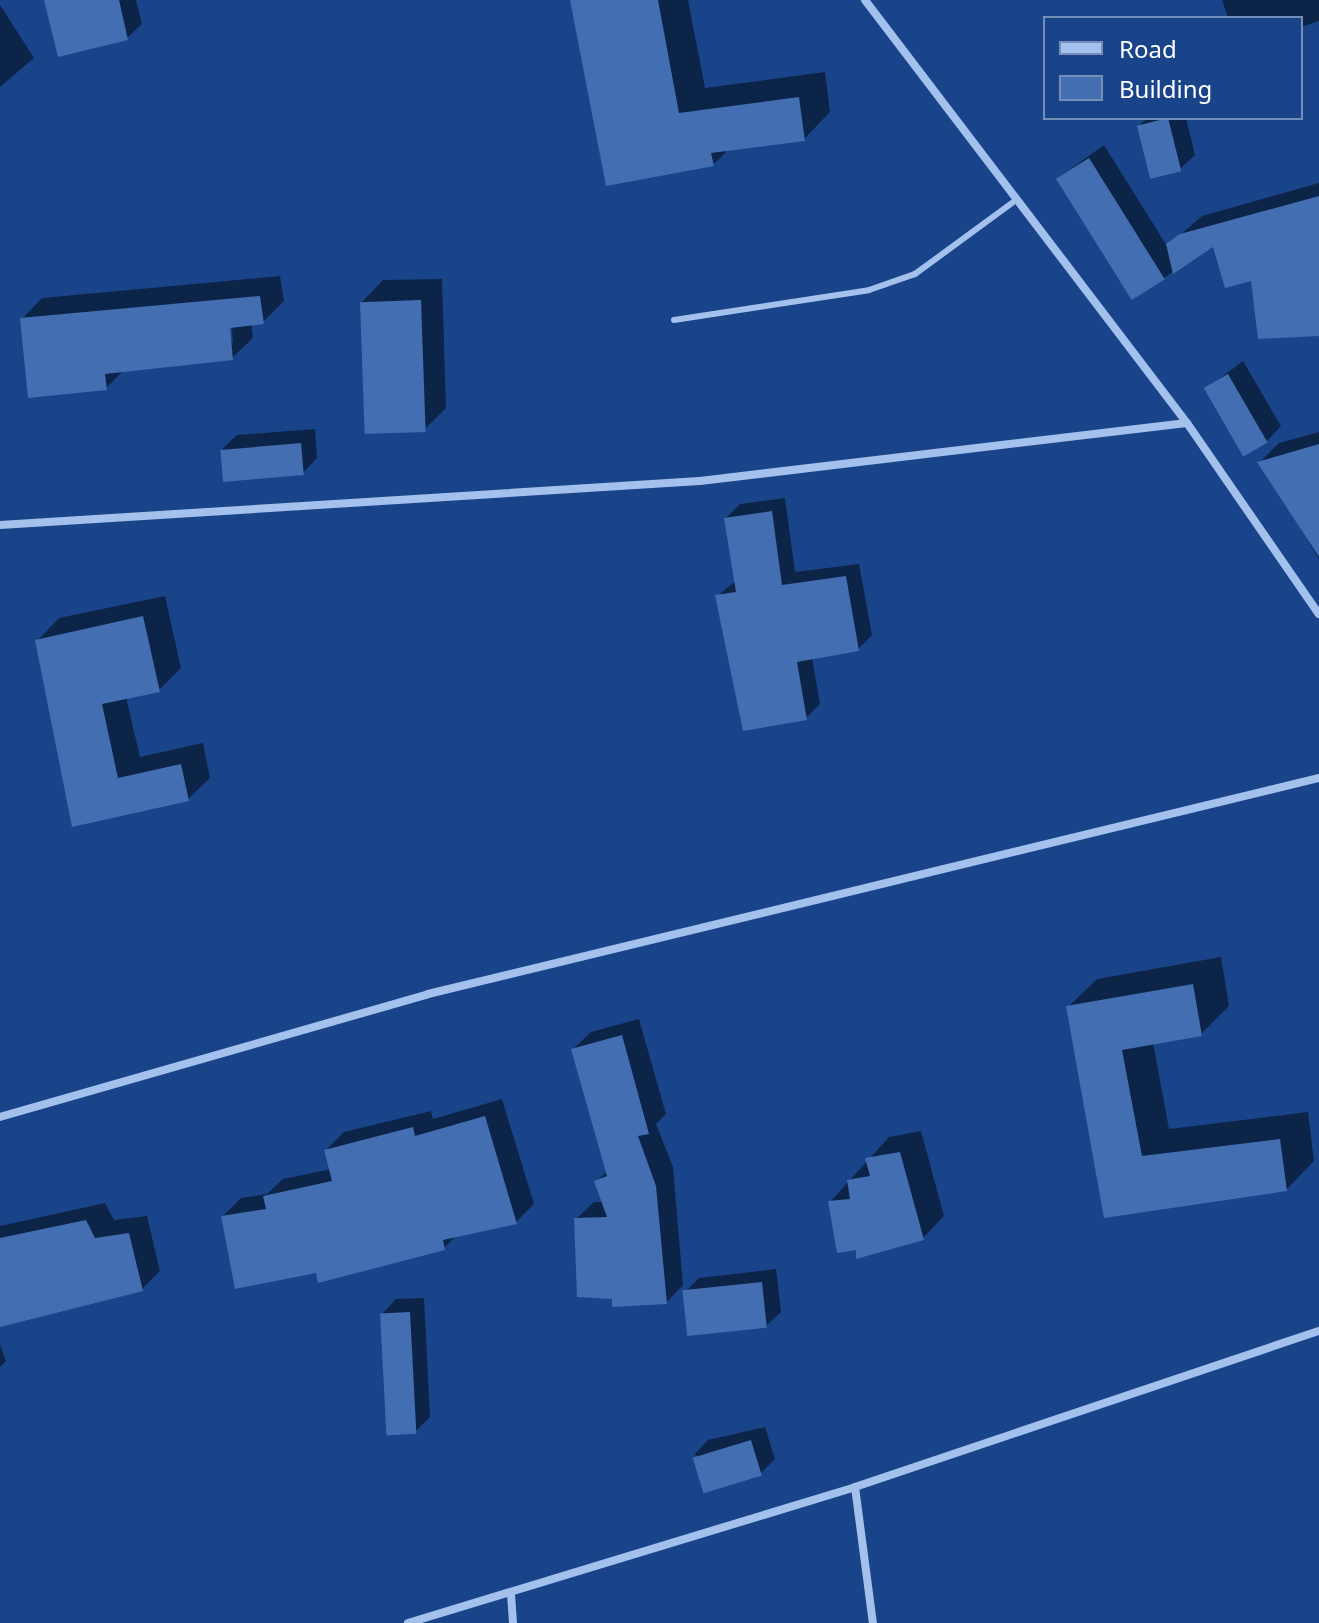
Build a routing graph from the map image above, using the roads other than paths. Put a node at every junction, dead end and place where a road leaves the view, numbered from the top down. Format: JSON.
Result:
{"nodes":[{"id":1,"x":865,"y":0,"type":"edge"},
{"id":2,"x":1016,"y":200,"type":"junction"},
{"id":3,"x":674,"y":320,"type":"dead end"},
{"id":4,"x":1187,"y":423,"type":"junction"},
{"id":5,"x":0,"y":525,"type":"edge"},
{"id":6,"x":1319,"y":614,"type":"edge"},
{"id":7,"x":1319,"y":778,"type":"edge"},
{"id":8,"x":0,"y":1117,"type":"edge"},
{"id":9,"x":1319,"y":1331,"type":"edge"},
{"id":10,"x":855,"y":1487,"type":"junction"},
{"id":11,"x":511,"y":1594,"type":"junction"},
{"id":12,"x":408,"y":1623,"type":"edge"},
{"id":13,"x":513,"y":1623,"type":"edge"},
{"id":14,"x":873,"y":1623,"type":"edge"}],
"edges":[{"from":1,"to":2,"type":"street"},
{"from":2,"to":3,"type":"lane"},
{"from":2,"to":4,"type":"street"},
{"from":4,"to":5,"type":"street"},
{"from":4,"to":6,"type":"street"},
{"from":7,"to":8,"type":"street"},
{"from":9,"to":10,"type":"street"},
{"from":10,"to":11,"type":"street"},
{"from":10,"to":14,"type":"street"},
{"from":11,"to":12,"type":"street"},
{"from":11,"to":13,"type":"street"}]}
